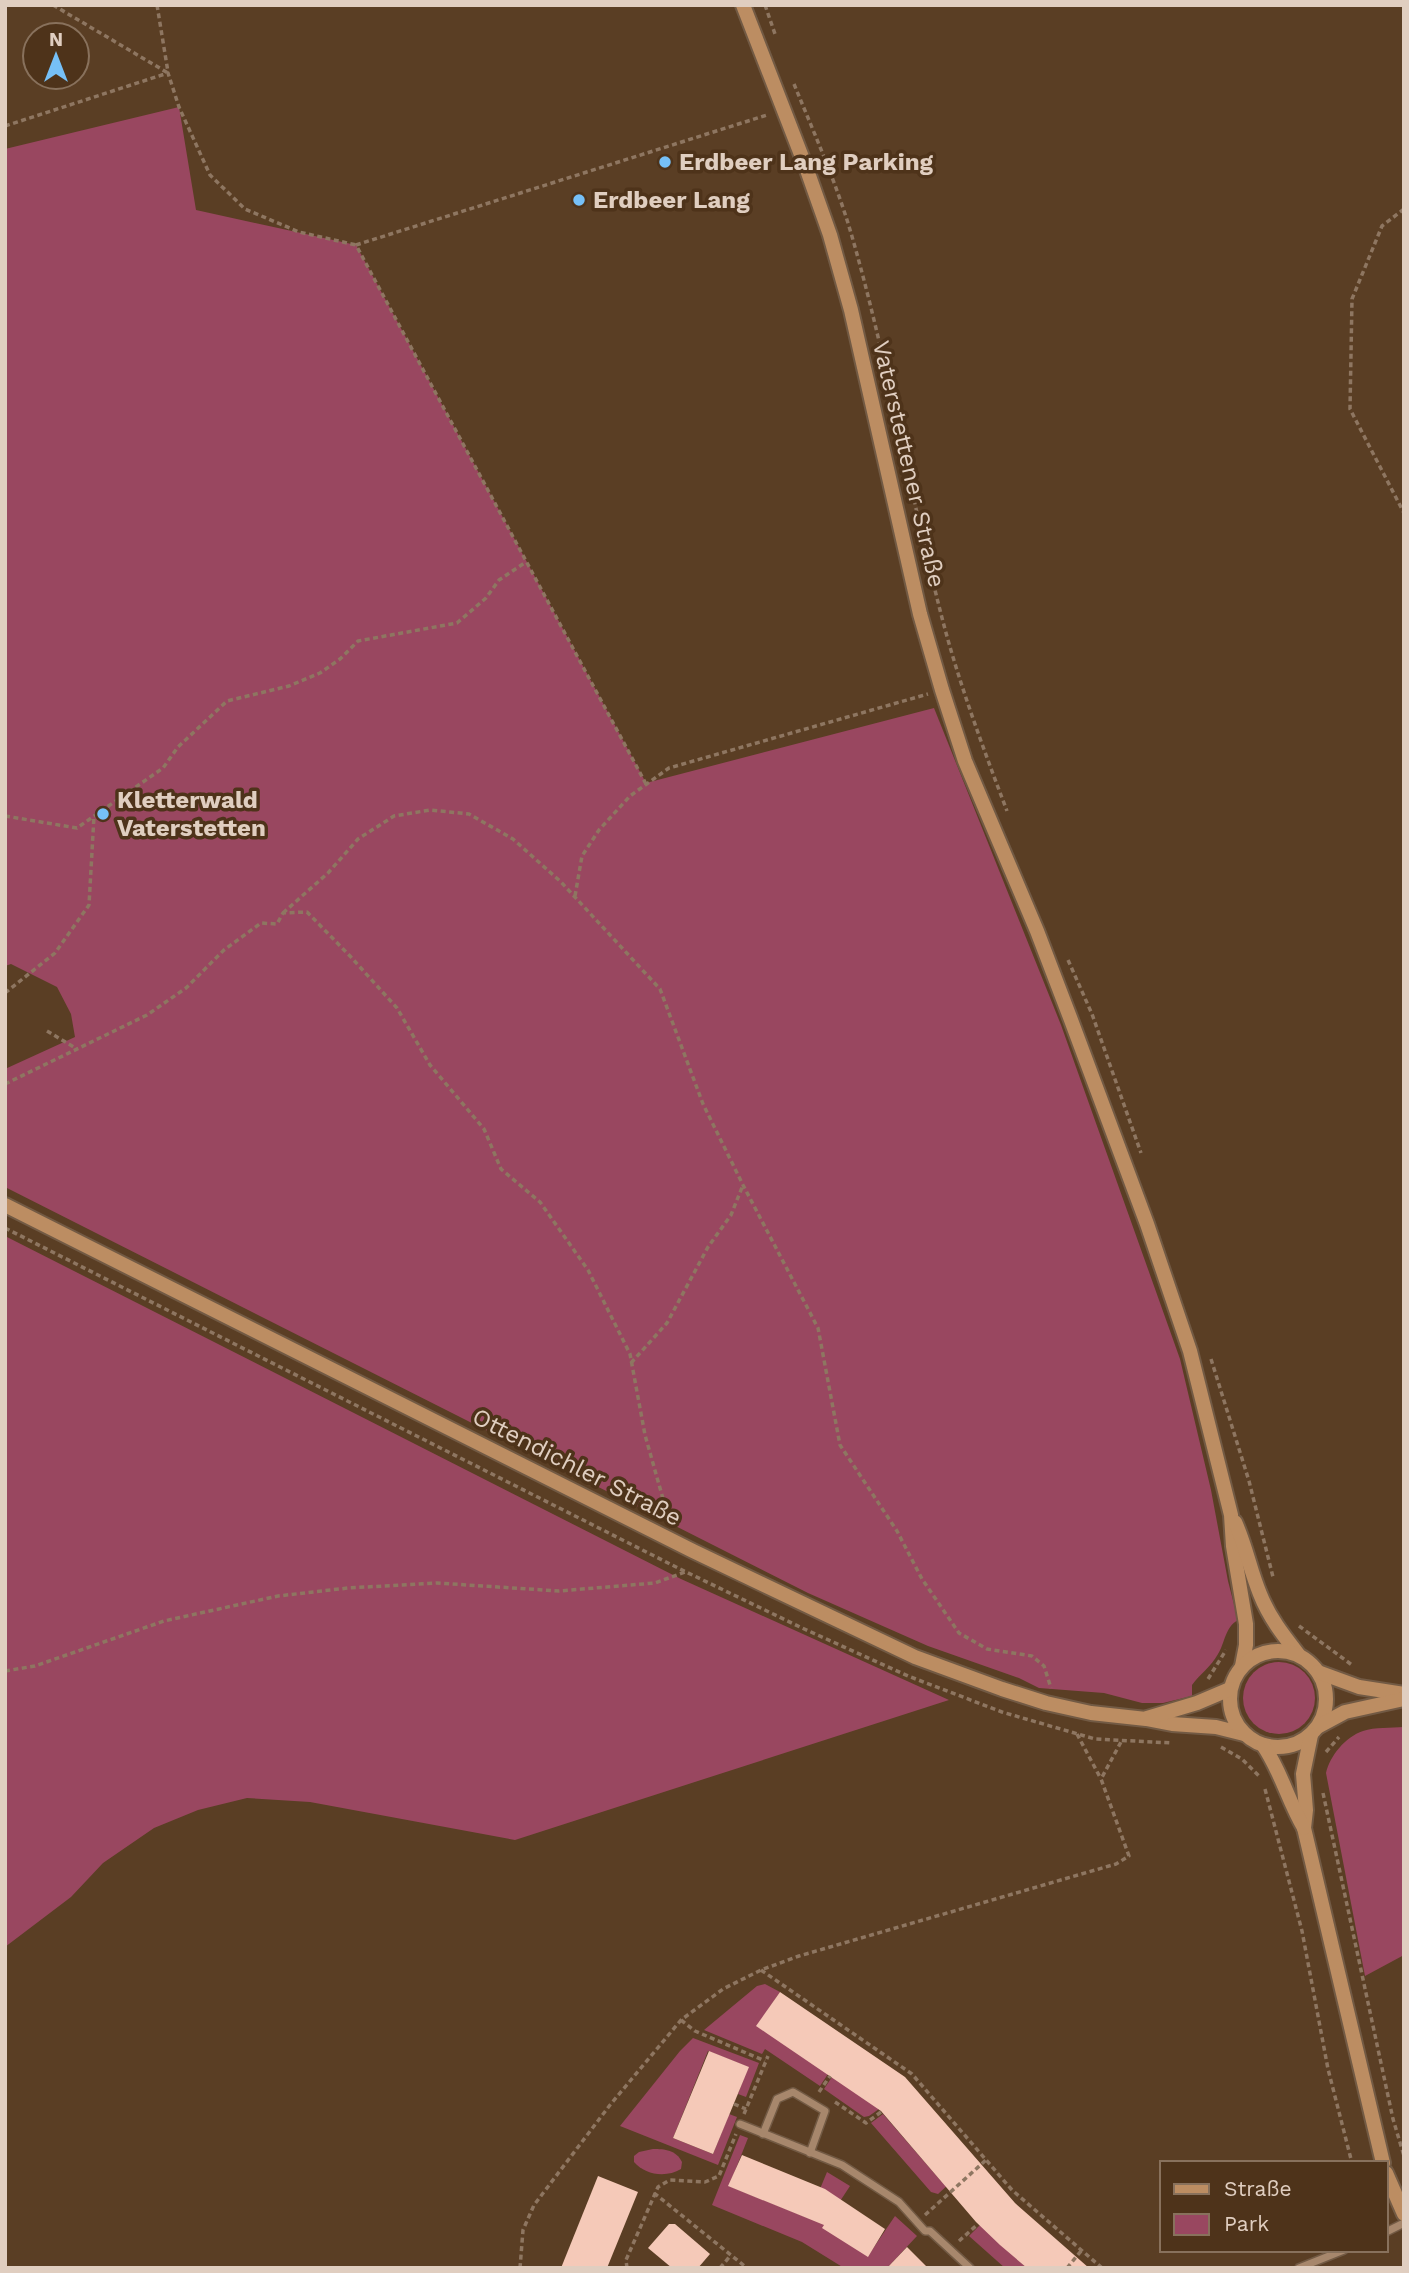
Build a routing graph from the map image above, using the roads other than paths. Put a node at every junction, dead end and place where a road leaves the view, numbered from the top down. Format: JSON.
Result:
{"nodes":[{"id":1,"x":743,"y":5,"type":"edge"},
{"id":2,"x":5,"y":1205,"type":"edge"},
{"id":3,"x":1231,"y":1515,"type":"junction"},
{"id":4,"x":1298,"y":1654,"type":"junction"},
{"id":5,"x":1241,"y":1666,"type":"junction"},
{"id":6,"x":1318,"y":1672,"type":"junction"},
{"id":7,"x":1230,"y":1689,"type":"junction"},
{"id":8,"x":1404,"y":1697,"type":"edge"},
{"id":9,"x":1146,"y":1718,"type":"junction"},
{"id":10,"x":1314,"y":1731,"type":"junction"},
{"id":11,"x":1244,"y":1734,"type":"junction"},
{"id":12,"x":1264,"y":1745,"type":"junction"},
{"id":13,"x":1304,"y":1828,"type":"junction"},
{"id":14,"x":740,"y":2124,"type":"road end"},
{"id":15,"x":764,"y":2134,"type":"junction"},
{"id":16,"x":810,"y":2153,"type":"junction"},
{"id":17,"x":1383,"y":2161,"type":"edge"},
{"id":18,"x":1388,"y":2178,"type":"edge"},
{"id":19,"x":1404,"y":2214,"type":"edge"},
{"id":20,"x":1404,"y":2223,"type":"edge"},
{"id":21,"x":1388,"y":2231,"type":"edge"},
{"id":22,"x":1339,"y":2252,"type":"edge"},
{"id":23,"x":970,"y":2268,"type":"edge"},
{"id":24,"x":1299,"y":2268,"type":"edge"}],
"edges":[{"from":1,"to":3,"type":"street","name":"Vaterstettener Straße"},
{"from":2,"to":9,"type":"street","name":"Ottendichler Straße"},
{"from":3,"to":4,"type":"street"},
{"from":3,"to":5,"type":"street"},
{"from":4,"to":5,"type":"street"},
{"from":4,"to":6,"type":"street"},
{"from":5,"to":7,"type":"street"},
{"from":6,"to":8,"type":"street"},
{"from":6,"to":10,"type":"street"},
{"from":7,"to":9,"type":"street","name":"Ottendichler Straße"},
{"from":7,"to":11,"type":"street"},
{"from":8,"to":10,"type":"street"},
{"from":9,"to":11,"type":"street","name":"Ottendichler Straße"},
{"from":10,"to":12,"type":"street"},
{"from":10,"to":13,"type":"street"},
{"from":11,"to":12,"type":"street"},
{"from":12,"to":13,"type":"street"},
{"from":13,"to":17,"type":"street"},
{"from":14,"to":15,"type":"street"},
{"from":15,"to":16,"type":"street"},
{"from":15,"to":16,"type":"street"},
{"from":16,"to":23,"type":"street"},
{"from":18,"to":19,"type":"street"},
{"from":20,"to":21,"type":"street"},
{"from":22,"to":24,"type":"street"}]}
